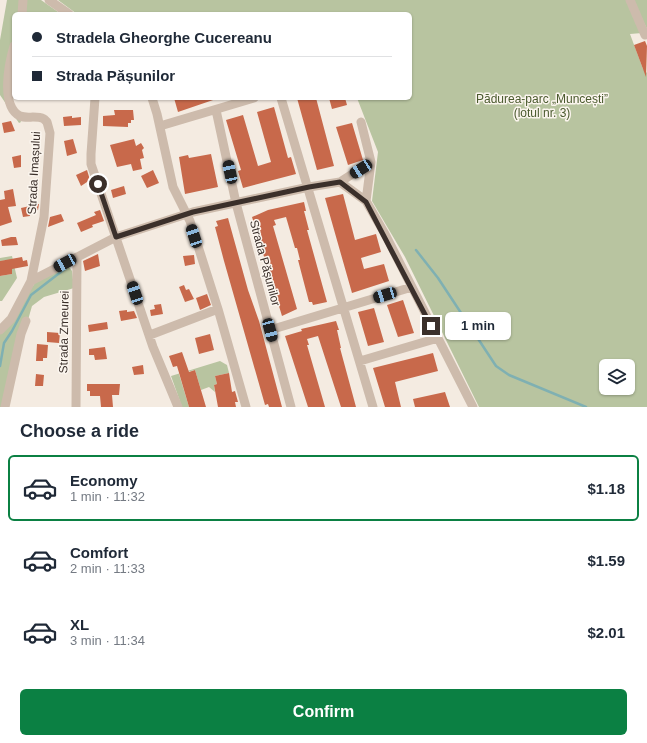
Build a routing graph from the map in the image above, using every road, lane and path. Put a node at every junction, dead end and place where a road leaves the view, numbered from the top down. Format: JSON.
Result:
{"nodes":[{"id":1,"x":23,"y":0,"type":"edge"},
{"id":2,"x":49,"y":0,"type":"edge"},
{"id":3,"x":630,"y":0,"type":"edge"},
{"id":4,"x":22,"y":12,"type":"edge"},
{"id":5,"x":66,"y":12,"type":"edge"},
{"id":6,"x":645,"y":35,"type":"dead end"},
{"id":7,"x":12,"y":55,"type":"edge"},
{"id":8,"x":95,"y":100,"type":"edge"},
{"id":9,"x":153,"y":100,"type":"edge"},
{"id":10,"x":248,"y":100,"type":"edge"},
{"id":11,"x":282,"y":100,"type":"edge"},
{"id":12,"x":216,"y":110,"type":"junction"},
{"id":13,"x":361,"y":122,"type":"dead end"},
{"id":14,"x":160,"y":126,"type":"junction"},
{"id":15,"x":371,"y":162,"type":"junction"},
{"id":16,"x":340,"y":182,"type":"junction"},
{"id":17,"x":309,"y":187,"type":"junction"},
{"id":18,"x":366,"y":202,"type":"junction"},
{"id":19,"x":236,"y":203,"type":"junction"},
{"id":20,"x":186,"y":214,"type":"junction"},
{"id":21,"x":116,"y":237,"type":"junction"},
{"id":22,"x":77,"y":257,"type":"junction"},
{"id":23,"x":31,"y":281,"type":"junction"},
{"id":24,"x":412,"y":287,"type":"junction"},
{"id":25,"x":344,"y":308,"type":"junction"},
{"id":26,"x":218,"y":309,"type":"junction"},
{"id":27,"x":26,"y":321,"type":"dead end"},
{"id":28,"x":0,"y":330,"type":"edge"},
{"id":29,"x":270,"y":330,"type":"junction"},
{"id":30,"x":150,"y":335,"type":"junction"},
{"id":31,"x":438,"y":338,"type":"junction"},
{"id":32,"x":360,"y":361,"type":"junction"},
{"id":33,"x":5,"y":407,"type":"edge"},
{"id":34,"x":76,"y":407,"type":"edge"},
{"id":35,"x":178,"y":407,"type":"edge"},
{"id":36,"x":246,"y":407,"type":"edge"},
{"id":37,"x":291,"y":407,"type":"edge"},
{"id":38,"x":373,"y":407,"type":"edge"},
{"id":39,"x":473,"y":407,"type":"edge"}],
"edges":[{"from":1,"to":4,"type":"street"},
{"from":2,"to":5,"type":"street"},
{"from":3,"to":6,"type":"street"},
{"from":7,"to":23,"type":"street","name":"Strada Imașului"},
{"from":8,"to":21,"type":"street"},
{"from":9,"to":14,"type":"street"},
{"from":10,"to":12,"type":"street"},
{"from":11,"to":17,"type":"street"},
{"from":12,"to":14,"type":"street"},
{"from":12,"to":19,"type":"street","name":"Strada Pășunilor"},
{"from":13,"to":15,"type":"street"},
{"from":14,"to":20,"type":"street"},
{"from":15,"to":16,"type":"street"},
{"from":15,"to":18,"type":"street"},
{"from":16,"to":17,"type":"street"},
{"from":16,"to":18,"type":"street"},
{"from":17,"to":19,"type":"street"},
{"from":17,"to":25,"type":"street"},
{"from":18,"to":24,"type":"street"},
{"from":19,"to":20,"type":"street"},
{"from":19,"to":29,"type":"street","name":"Strada Pășunilor"},
{"from":20,"to":21,"type":"street"},
{"from":20,"to":26,"type":"street"},
{"from":21,"to":22,"type":"street"},
{"from":21,"to":30,"type":"street"},
{"from":22,"to":23,"type":"street"},
{"from":22,"to":34,"type":"street","name":"Strada Zmeurei"},
{"from":23,"to":28,"type":"street"},
{"from":24,"to":25,"type":"street"},
{"from":24,"to":31,"type":"street"},
{"from":25,"to":29,"type":"street"},
{"from":25,"to":32,"type":"street"},
{"from":26,"to":30,"type":"street"},
{"from":26,"to":36,"type":"street"},
{"from":27,"to":33,"type":"street"},
{"from":29,"to":37,"type":"street","name":"Strada Pășunilor"},
{"from":30,"to":35,"type":"street"},
{"from":31,"to":32,"type":"street"},
{"from":31,"to":39,"type":"street"},
{"from":32,"to":38,"type":"street"}]}
